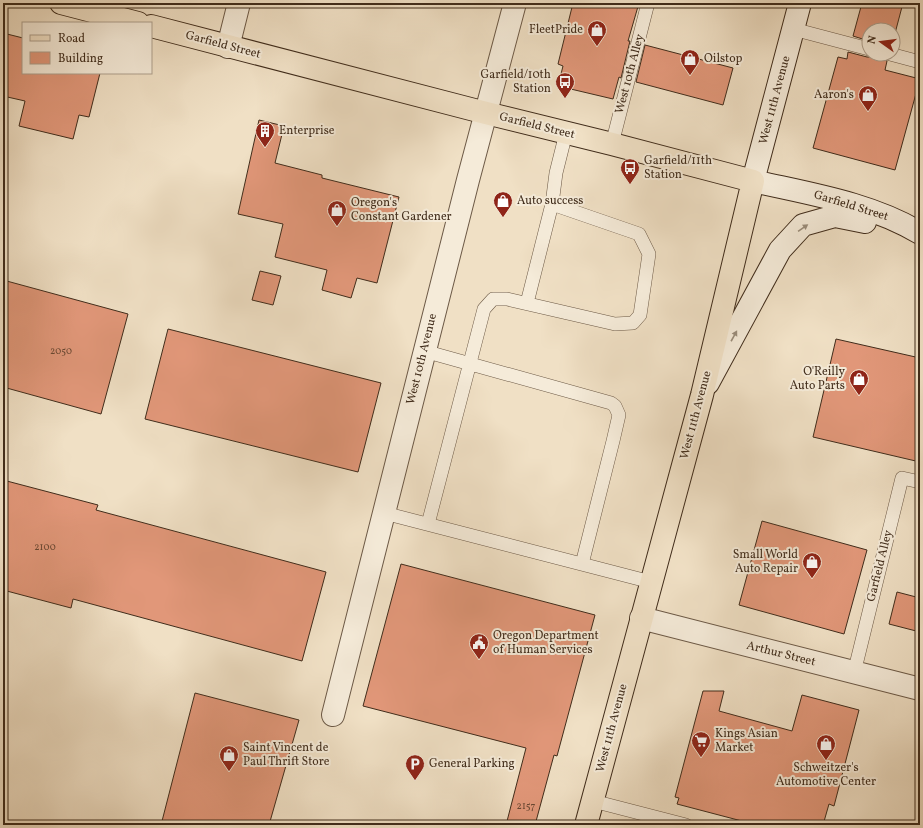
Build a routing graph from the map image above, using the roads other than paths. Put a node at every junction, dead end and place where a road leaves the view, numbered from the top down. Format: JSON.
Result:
{"nodes":[{"id":1,"x":61,"y":3,"type":"edge"},
{"id":2,"x":239,"y":3,"type":"edge"},
{"id":3,"x":515,"y":3,"type":"edge"},
{"id":4,"x":648,"y":3,"type":"edge"},
{"id":5,"x":800,"y":3,"type":"edge"},
{"id":6,"x":134,"y":22,"type":"edge"},
{"id":7,"x":152,"y":26,"type":"edge"},
{"id":8,"x":794,"y":29,"type":"junction"},
{"id":9,"x":228,"y":47,"type":"junction"},
{"id":10,"x":861,"y":47,"type":"edge"},
{"id":11,"x":901,"y":57,"type":"edge"},
{"id":12,"x":920,"y":62,"type":"edge"},
{"id":13,"x":486,"y":114,"type":"junction"},
{"id":14,"x":566,"y":133,"type":"junction"},
{"id":15,"x":612,"y":144,"type":"junction"},
{"id":16,"x":753,"y":181,"type":"junction"},
{"id":17,"x":552,"y":204,"type":"junction"},
{"id":18,"x":920,"y":234,"type":"edge"},
{"id":19,"x":528,"y":303,"type":"junction"},
{"id":20,"x":424,"y":351,"type":"junction"},
{"id":21,"x":470,"y":364,"type":"junction"},
{"id":22,"x":702,"y":395,"type":"junction"},
{"id":23,"x":920,"y":482,"type":"edge"},
{"id":24,"x":384,"y":514,"type":"junction"},
{"id":25,"x":428,"y":524,"type":"junction"},
{"id":26,"x":582,"y":564,"type":"junction"},
{"id":27,"x":651,"y":582,"type":"junction"},
{"id":28,"x":641,"y":618,"type":"junction"},
{"id":29,"x":854,"y":672,"type":"junction"},
{"id":30,"x":920,"y":689,"type":"edge"},
{"id":31,"x":332,"y":715,"type":"dead end"},
{"id":32,"x":593,"y":801,"type":"junction"},
{"id":33,"x":586,"y":825,"type":"edge"},
{"id":34,"x":686,"y":825,"type":"edge"}],
"edges":[{"from":1,"to":6,"type":"main road"},
{"from":2,"to":9,"type":"street"},
{"from":3,"to":13,"type":"street","name":"West 10th Avenue"},
{"from":4,"to":15,"type":"lane","name":"West 10th Alley"},
{"from":5,"to":8,"type":"street","name":"West 11th Avenue"},
{"from":7,"to":9,"type":"main road","name":"Garfield Street"},
{"from":8,"to":10,"type":"lane"},
{"from":8,"to":16,"type":"street","name":"West 11th Avenue"},
{"from":9,"to":13,"type":"main road","name":"Garfield Street"},
{"from":11,"to":12,"type":"lane"},
{"from":13,"to":14,"type":"main road","name":"Garfield Street"},
{"from":13,"to":20,"type":"street","name":"West 10th Avenue"},
{"from":14,"to":15,"type":"main road","name":"Garfield Street"},
{"from":14,"to":17,"type":"lane"},
{"from":15,"to":16,"type":"main road","name":"Garfield Street"},
{"from":16,"to":18,"type":"street","name":"Garfield Street"},
{"from":16,"to":22,"type":"main road","name":"West 11th Avenue"},
{"from":17,"to":19,"type":"lane"},
{"from":17,"to":19,"type":"lane"},
{"from":22,"to":18,"type":"street","one_way":true},
{"from":19,"to":21,"type":"lane"},
{"from":20,"to":21,"type":"lane"},
{"from":20,"to":24,"type":"street","name":"West 10th Avenue"},
{"from":21,"to":25,"type":"lane"},
{"from":21,"to":26,"type":"lane"},
{"from":22,"to":27,"type":"main road","name":"West 11th Avenue"},
{"from":23,"to":29,"type":"lane","name":"Garfield Alley"},
{"from":24,"to":25,"type":"lane"},
{"from":24,"to":31,"type":"street","name":"West 10th Avenue"},
{"from":25,"to":26,"type":"lane"},
{"from":26,"to":27,"type":"lane"},
{"from":27,"to":28,"type":"main road","name":"West 11th Avenue"},
{"from":28,"to":29,"type":"street","name":"Arthur Street"},
{"from":28,"to":32,"type":"main road","name":"West 11th Avenue"},
{"from":29,"to":30,"type":"street","name":"Arthur Street"},
{"from":32,"to":33,"type":"main road","name":"West 11th Avenue"},
{"from":32,"to":34,"type":"lane"}]}
